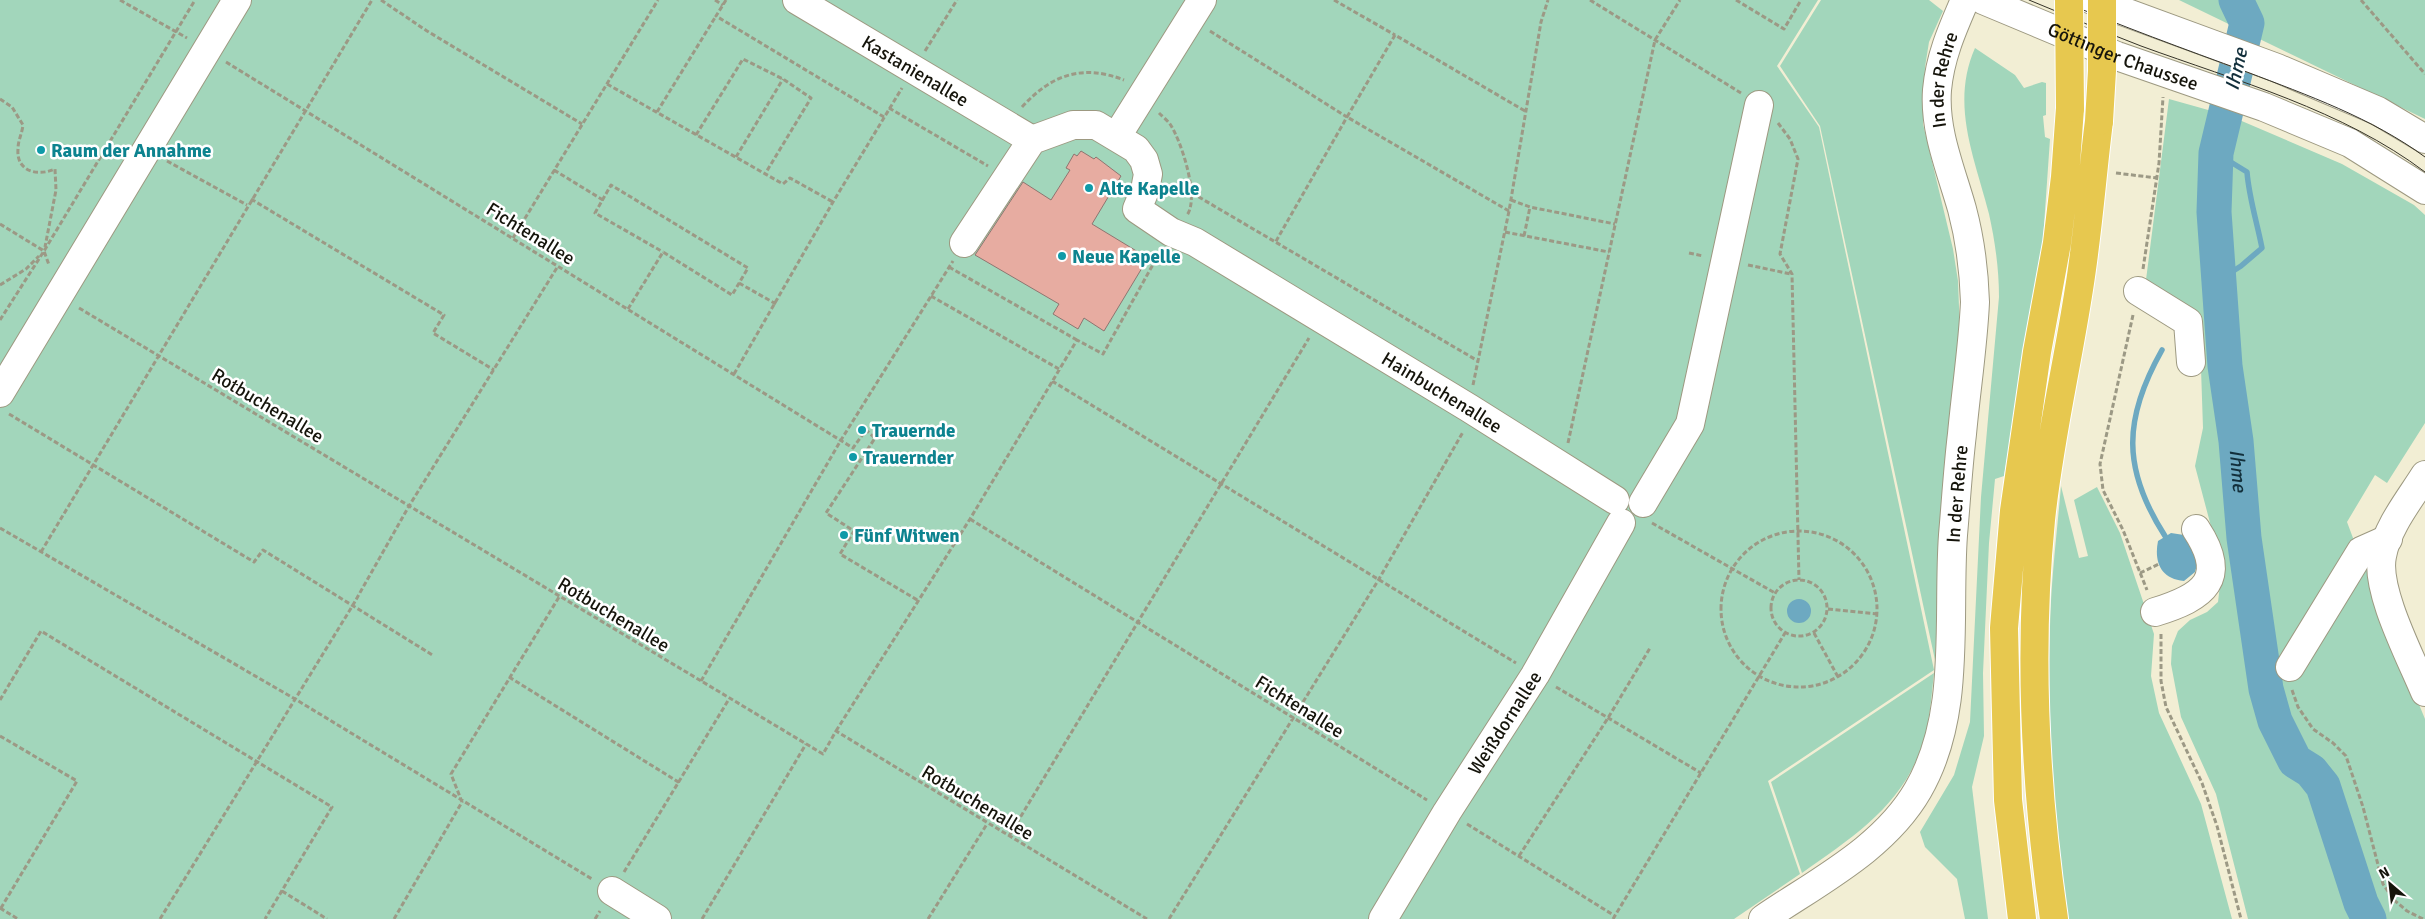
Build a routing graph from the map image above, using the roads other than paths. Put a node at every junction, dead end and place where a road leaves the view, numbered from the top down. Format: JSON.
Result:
{"nodes":[{"id":1,"x":237,"y":0,"type":"edge"},
{"id":2,"x":797,"y":0,"type":"edge"},
{"id":3,"x":1202,"y":0,"type":"edge"},
{"id":4,"x":1965,"y":0,"type":"edge"},
{"id":5,"x":1982,"y":0,"type":"edge"},
{"id":6,"x":2069,"y":0,"type":"edge"},
{"id":7,"x":2092,"y":0,"type":"edge"},
{"id":8,"x":2102,"y":0,"type":"edge"},
{"id":9,"x":1759,"y":105,"type":"road end"},
{"id":10,"x":2416,"y":133,"type":"edge"},
{"id":11,"x":1117,"y":136,"type":"junction"},
{"id":12,"x":1032,"y":140,"type":"junction"},
{"id":13,"x":2425,"y":190,"type":"edge"},
{"id":14,"x":964,"y":243,"type":"road end"},
{"id":15,"x":2138,"y":291,"type":"road end"},
{"id":16,"x":2191,"y":362,"type":"dead end"},
{"id":17,"x":4,"y":403,"type":"edge"},
{"id":18,"x":2425,"y":475,"type":"edge"},
{"id":19,"x":1630,"y":511,"type":"junction"},
{"id":20,"x":2196,"y":528,"type":"dead end"},
{"id":21,"x":2388,"y":540,"type":"junction"},
{"id":22,"x":2155,"y":612,"type":"road end"},
{"id":23,"x":2290,"y":667,"type":"road end"},
{"id":24,"x":2425,"y":692,"type":"edge"},
{"id":25,"x":612,"y":891,"type":"road end"},
{"id":26,"x":657,"y":919,"type":"edge"},
{"id":27,"x":1383,"y":919,"type":"edge"},
{"id":28,"x":1763,"y":919,"type":"edge"},
{"id":29,"x":2022,"y":919,"type":"edge"},
{"id":30,"x":2054,"y":919,"type":"edge"}],
"edges":[{"from":1,"to":17,"type":"street"},
{"from":2,"to":12,"type":"street","name":"Kastanienallee"},
{"from":3,"to":11,"type":"street"},
{"from":4,"to":28,"type":"street","name":"In der Rehre"},
{"from":5,"to":13,"type":"street","name":"Göttinger Chaussee"},
{"from":6,"to":29,"type":"highway","bridge":true},
{"from":7,"to":10,"type":"street","name":"Göttinger Chaussee"},
{"from":8,"to":30,"type":"highway","bridge":true},
{"from":9,"to":19,"type":"street","name":"Weißdornallee"},
{"from":11,"to":12,"type":"street"},
{"from":11,"to":19,"type":"street","name":"Hainbuchenallee"},
{"from":12,"to":14,"type":"street"},
{"from":15,"to":16,"type":"street"},
{"from":18,"to":21,"type":"street"},
{"from":19,"to":27,"type":"street","name":"Weißdornallee"},
{"from":20,"to":22,"type":"street"},
{"from":21,"to":23,"type":"street"},
{"from":21,"to":24,"type":"street"},
{"from":25,"to":26,"type":"street"}]}
